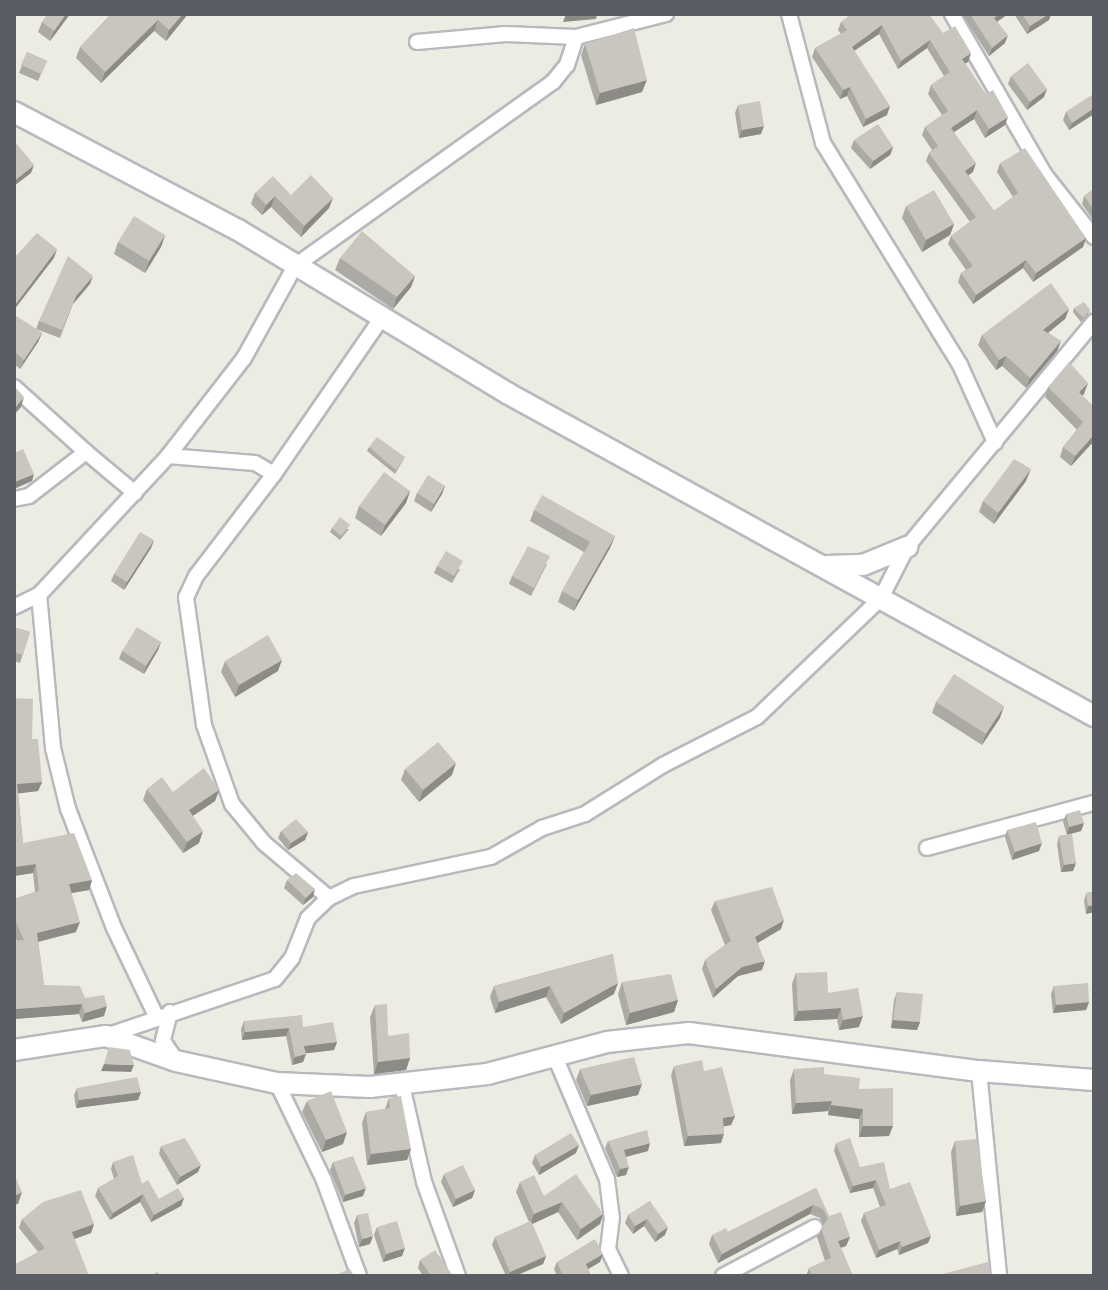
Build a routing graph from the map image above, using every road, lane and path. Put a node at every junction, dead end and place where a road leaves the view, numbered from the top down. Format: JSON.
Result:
{"nodes":[{"id":1,"x":666,"y":14,"type":"edge"},
{"id":2,"x":789,"y":14,"type":"edge"},
{"id":3,"x":952,"y":14,"type":"edge"},
{"id":4,"x":576,"y":37,"type":"junction"},
{"id":5,"x":417,"y":42,"type":"dead end"},
{"id":6,"x":14,"y":112,"type":"edge"},
{"id":7,"x":1094,"y":237,"type":"edge"},
{"id":8,"x":295,"y":266,"type":"junction"},
{"id":9,"x":381,"y":319,"type":"junction"},
{"id":10,"x":1094,"y":322,"type":"edge"},
{"id":11,"x":14,"y":387,"type":"edge"},
{"id":12,"x":995,"y":442,"type":"junction"},
{"id":13,"x":86,"y":452,"type":"junction"},
{"id":14,"x":168,"y":456,"type":"junction"},
{"id":15,"x":274,"y":474,"type":"junction"},
{"id":16,"x":135,"y":493,"type":"junction"},
{"id":17,"x":14,"y":499,"type":"edge"},
{"id":18,"x":907,"y":547,"type":"junction"},
{"id":19,"x":821,"y":565,"type":"junction"},
{"id":20,"x":39,"y":595,"type":"junction"},
{"id":21,"x":881,"y":598,"type":"junction"},
{"id":22,"x":14,"y":607,"type":"edge"},
{"id":23,"x":1094,"y":716,"type":"edge"},
{"id":24,"x":1094,"y":803,"type":"edge"},
{"id":25,"x":927,"y":848,"type":"dead end"},
{"id":26,"x":329,"y":898,"type":"junction"},
{"id":27,"x":163,"y":1014,"type":"junction"},
{"id":28,"x":106,"y":1036,"type":"junction"},
{"id":29,"x":14,"y":1050,"type":"edge"},
{"id":30,"x":556,"y":1059,"type":"junction"},
{"id":31,"x":176,"y":1061,"type":"junction"},
{"id":32,"x":979,"y":1071,"type":"junction"},
{"id":33,"x":1094,"y":1080,"type":"edge"},
{"id":34,"x":277,"y":1083,"type":"junction"},
{"id":35,"x":402,"y":1085,"type":"junction"},
{"id":36,"x":815,"y":1227,"type":"dead end"},
{"id":37,"x":359,"y":1276,"type":"edge"},
{"id":38,"x":458,"y":1276,"type":"edge"},
{"id":39,"x":621,"y":1276,"type":"edge"},
{"id":40,"x":723,"y":1276,"type":"edge"},
{"id":41,"x":999,"y":1276,"type":"edge"}],
"edges":[{"from":1,"to":4,"type":"street"},
{"from":2,"to":12,"type":"street"},
{"from":3,"to":7,"type":"street"},
{"from":4,"to":5,"type":"street"},
{"from":4,"to":8,"type":"street"},
{"from":6,"to":8,"type":"street"},
{"from":8,"to":9,"type":"street"},
{"from":8,"to":14,"type":"street"},
{"from":9,"to":15,"type":"street"},
{"from":9,"to":19,"type":"street"},
{"from":10,"to":12,"type":"street"},
{"from":11,"to":13,"type":"street"},
{"from":12,"to":18,"type":"street"},
{"from":13,"to":16,"type":"street"},
{"from":13,"to":17,"type":"street"},
{"from":14,"to":15,"type":"street"},
{"from":14,"to":16,"type":"street"},
{"from":15,"to":26,"type":"street"},
{"from":16,"to":20,"type":"street"},
{"from":18,"to":19,"type":"street"},
{"from":18,"to":21,"type":"street"},
{"from":19,"to":21,"type":"street"},
{"from":20,"to":22,"type":"street"},
{"from":20,"to":27,"type":"street"},
{"from":21,"to":23,"type":"street"},
{"from":21,"to":26,"type":"street"},
{"from":24,"to":25,"type":"street"},
{"from":26,"to":27,"type":"street"},
{"from":27,"to":28,"type":"street"},
{"from":27,"to":31,"type":"street"},
{"from":28,"to":29,"type":"street"},
{"from":28,"to":31,"type":"street"},
{"from":30,"to":32,"type":"street"},
{"from":30,"to":35,"type":"street"},
{"from":30,"to":39,"type":"street"},
{"from":31,"to":34,"type":"street"},
{"from":32,"to":33,"type":"street"},
{"from":32,"to":41,"type":"street"},
{"from":34,"to":35,"type":"street"},
{"from":34,"to":37,"type":"street"},
{"from":35,"to":38,"type":"street"},
{"from":36,"to":40,"type":"street"}]}
